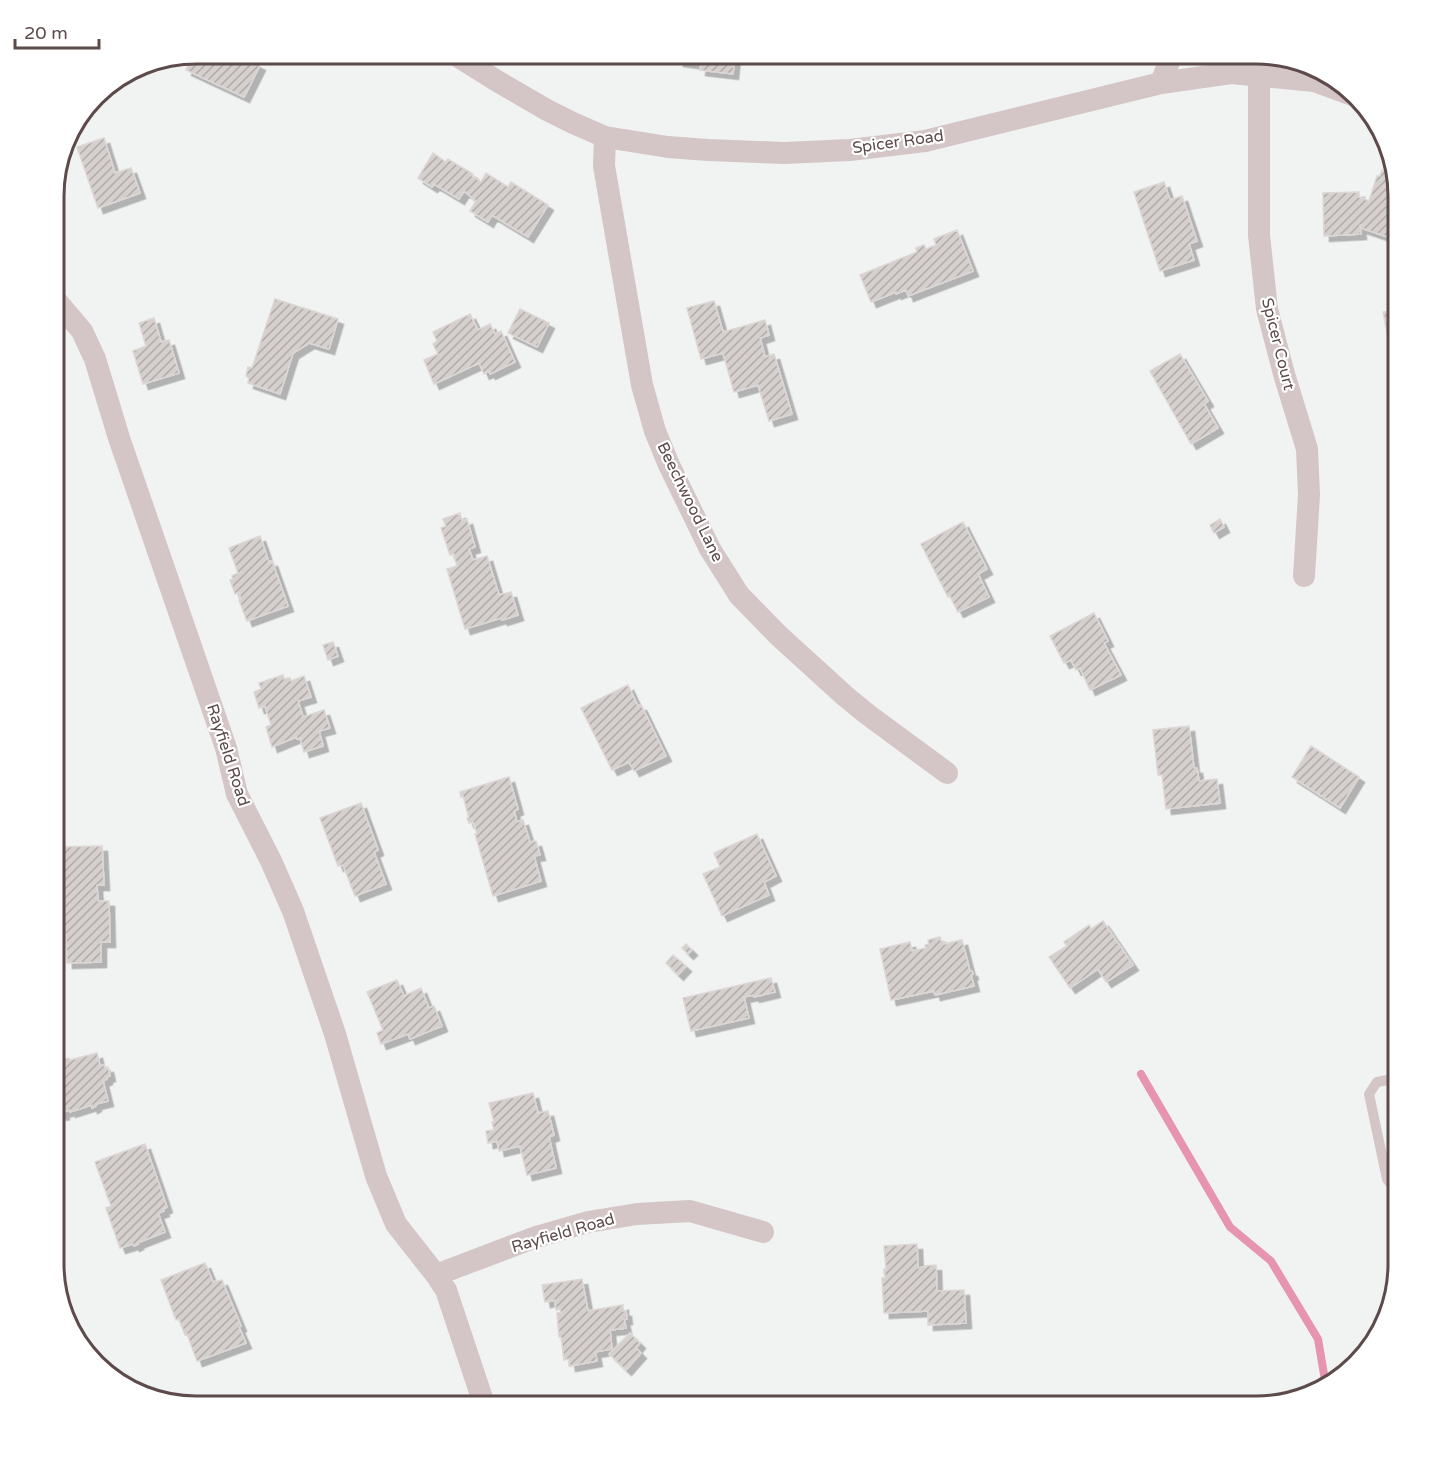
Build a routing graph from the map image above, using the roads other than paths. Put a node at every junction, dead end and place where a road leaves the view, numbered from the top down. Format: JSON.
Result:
{"nodes":[{"id":1,"x":472,"y":65,"type":"edge"},
{"id":2,"x":1168,"y":65,"type":"edge"},
{"id":3,"x":1251,"y":65,"type":"edge"},
{"id":4,"x":1254,"y":65,"type":"edge"},
{"id":5,"x":1258,"y":65,"type":"edge"},
{"id":6,"x":1161,"y":83,"type":"junction"},
{"id":7,"x":1328,"y":86,"type":"edge"},
{"id":8,"x":605,"y":136,"type":"junction"},
{"id":9,"x":65,"y":311,"type":"edge"},
{"id":10,"x":1304,"y":576,"type":"dead end"},
{"id":11,"x":947,"y":773,"type":"dead end"},
{"id":12,"x":1388,"y":1080,"type":"edge"},
{"id":13,"x":1388,"y":1180,"type":"edge"},
{"id":14,"x":763,"y":1232,"type":"dead end"},
{"id":15,"x":436,"y":1275,"type":"junction"},
{"id":16,"x":481,"y":1396,"type":"edge"}],
"edges":[{"from":1,"to":8,"type":"street","name":"Spicer Road"},
{"from":2,"to":6,"type":"street"},
{"from":3,"to":6,"type":"street","name":"Spicer Road"},
{"from":4,"to":10,"type":"street","name":"Spicer Court"},
{"from":5,"to":7,"type":"street","name":"Spicer Road"},
{"from":6,"to":8,"type":"street","name":"Spicer Road"},
{"from":8,"to":11,"type":"street","name":"Beechwood Lane"},
{"from":9,"to":15,"type":"street","name":"Rayfield Road"},
{"from":12,"to":13,"type":"lane"},
{"from":14,"to":15,"type":"street","name":"Rayfield Road"},
{"from":15,"to":16,"type":"street","name":"Rayfield Road"}]}
